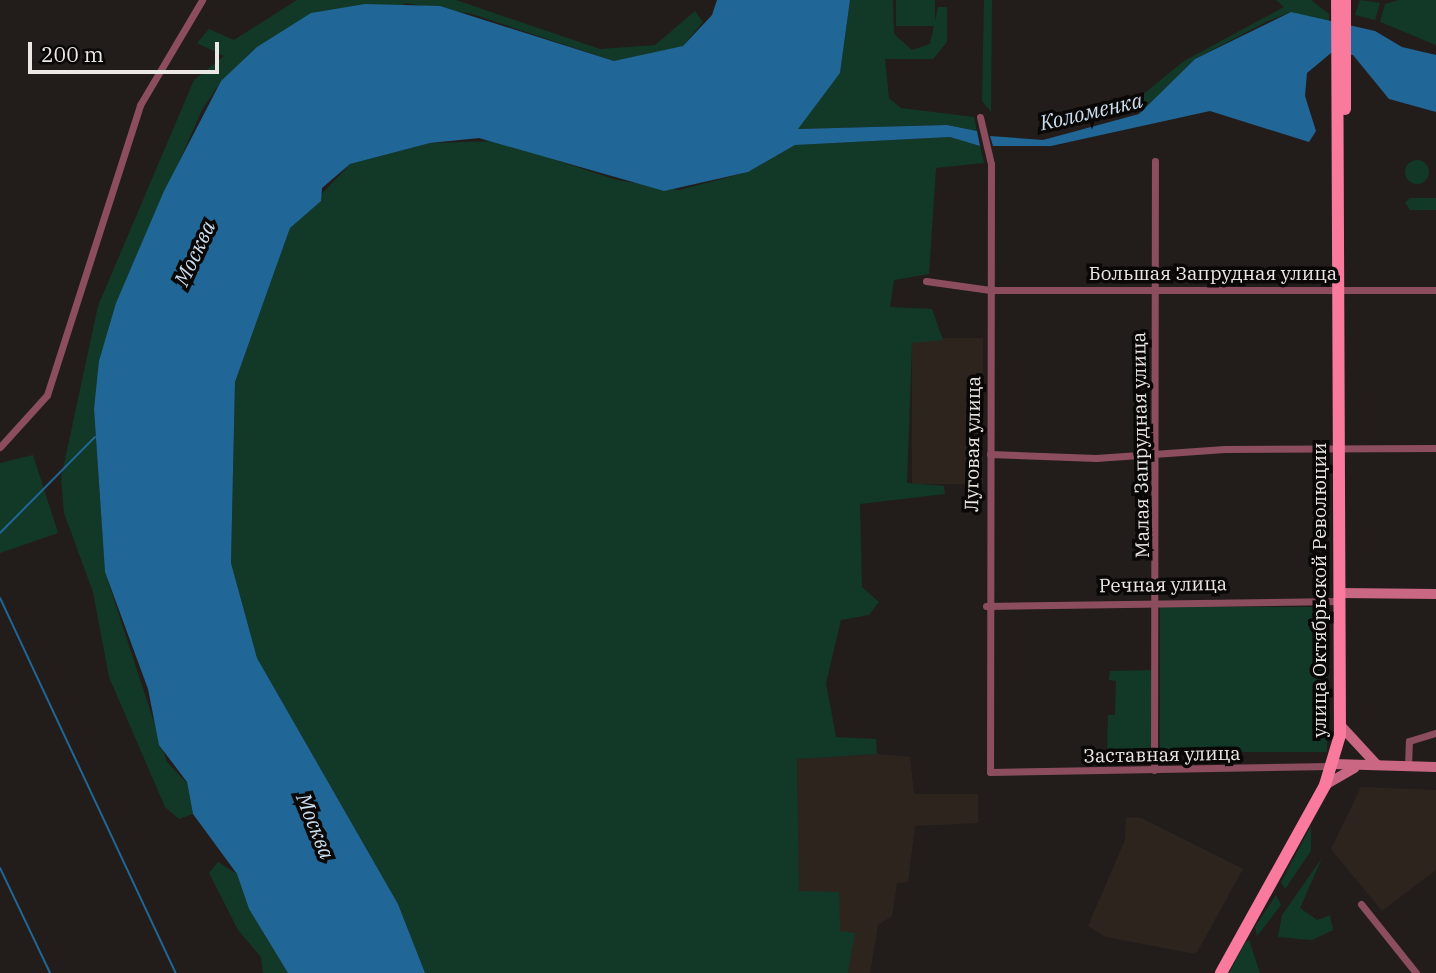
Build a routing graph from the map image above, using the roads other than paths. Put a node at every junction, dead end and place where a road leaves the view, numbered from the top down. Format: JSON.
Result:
{"nodes":[{"id":1,"x":202,"y":0,"type":"edge"},
{"id":2,"x":1341,"y":5,"type":"edge"},
{"id":3,"x":979,"y":117,"type":"dead end"},
{"id":4,"x":1155,"y":161,"type":"dead end"},
{"id":5,"x":926,"y":281,"type":"dead end"},
{"id":6,"x":1340,"y":289,"type":"junction"},
{"id":7,"x":990,"y":290,"type":"junction"},
{"id":8,"x":1156,"y":290,"type":"junction"},
{"id":9,"x":1436,"y":290,"type":"edge"},
{"id":10,"x":0,"y":447,"type":"edge"},
{"id":11,"x":1340,"y":447,"type":"junction"},
{"id":12,"x":1436,"y":448,"type":"edge"},
{"id":13,"x":1156,"y":452,"type":"junction"},
{"id":14,"x":990,"y":454,"type":"junction"},
{"id":15,"x":1436,"y":594,"type":"edge"},
{"id":16,"x":1340,"y":597,"type":"junction"},
{"id":17,"x":1158,"y":603,"type":"junction"},
{"id":18,"x":986,"y":606,"type":"junction"},
{"id":19,"x":1340,"y":725,"type":"junction"},
{"id":20,"x":1436,"y":733,"type":"edge"},
{"id":21,"x":1334,"y":764,"type":"junction"},
{"id":22,"x":1363,"y":766,"type":"junction"},
{"id":23,"x":1380,"y":766,"type":"junction"},
{"id":24,"x":1409,"y":766,"type":"junction"},
{"id":25,"x":1436,"y":767,"type":"edge"},
{"id":26,"x":1154,"y":770,"type":"junction"},
{"id":27,"x":990,"y":772,"type":"joint"},
{"id":28,"x":1325,"y":785,"type":"junction"},
{"id":29,"x":1361,"y":904,"type":"dead end"},
{"id":30,"x":1221,"y":973,"type":"edge"},
{"id":31,"x":1416,"y":973,"type":"edge"}],
"edges":[{"from":1,"to":10,"type":"street"},
{"from":2,"to":6,"type":"main road","name":"улица Октябрьской Революции"},
{"from":3,"to":7,"type":"street","name":"Луговая улица"},
{"from":4,"to":8,"type":"street","name":"Малая Запрудная улица"},
{"from":5,"to":7,"type":"street","name":"Большая Запрудная улица"},
{"from":6,"to":8,"type":"street","name":"Большая Запрудная улица"},
{"from":6,"to":9,"type":"street","name":"Большая Запрудная улица"},
{"from":6,"to":11,"type":"main road","name":"улица Октябрьской Революции"},
{"from":7,"to":8,"type":"street","name":"Большая Запрудная улица"},
{"from":7,"to":14,"type":"street","name":"Луговая улица"},
{"from":8,"to":13,"type":"street","name":"Малая Запрудная улица"},
{"from":11,"to":12,"type":"street"},
{"from":11,"to":13,"type":"street"},
{"from":11,"to":16,"type":"main road","name":"улица Октябрьской Революции"},
{"from":13,"to":14,"type":"street"},
{"from":13,"to":17,"type":"street","name":"Малая Запрудная улица"},
{"from":14,"to":18,"type":"street","name":"Луговая улица"},
{"from":15,"to":16,"type":"main road","name":"Речная улица"},
{"from":16,"to":17,"type":"street","name":"Речная улица"},
{"from":16,"to":19,"type":"main road","name":"улица Октябрьской Революции"},
{"from":17,"to":18,"type":"street","name":"Речная улица"},
{"from":17,"to":26,"type":"street","name":"Малая Запрудная улица"},
{"from":18,"to":27,"type":"street","name":"Луговая улица"},
{"from":19,"to":21,"type":"main road","name":"улица Октябрьской Революции"},
{"from":19,"to":23,"type":"main road"},
{"from":20,"to":24,"type":"street"},
{"from":21,"to":22,"type":"main road"},
{"from":21,"to":26,"type":"street","name":"Заставная улица"},
{"from":21,"to":28,"type":"main road","name":"улица Октябрьской Революции"},
{"from":22,"to":23,"type":"main road"},
{"from":22,"to":28,"type":"main road"},
{"from":23,"to":24,"type":"main road"},
{"from":24,"to":25,"type":"main road"},
{"from":26,"to":27,"type":"street","name":"Заставная улица"},
{"from":28,"to":30,"type":"main road","name":"улица Октябрьской Революции"},
{"from":29,"to":31,"type":"street"}]}
